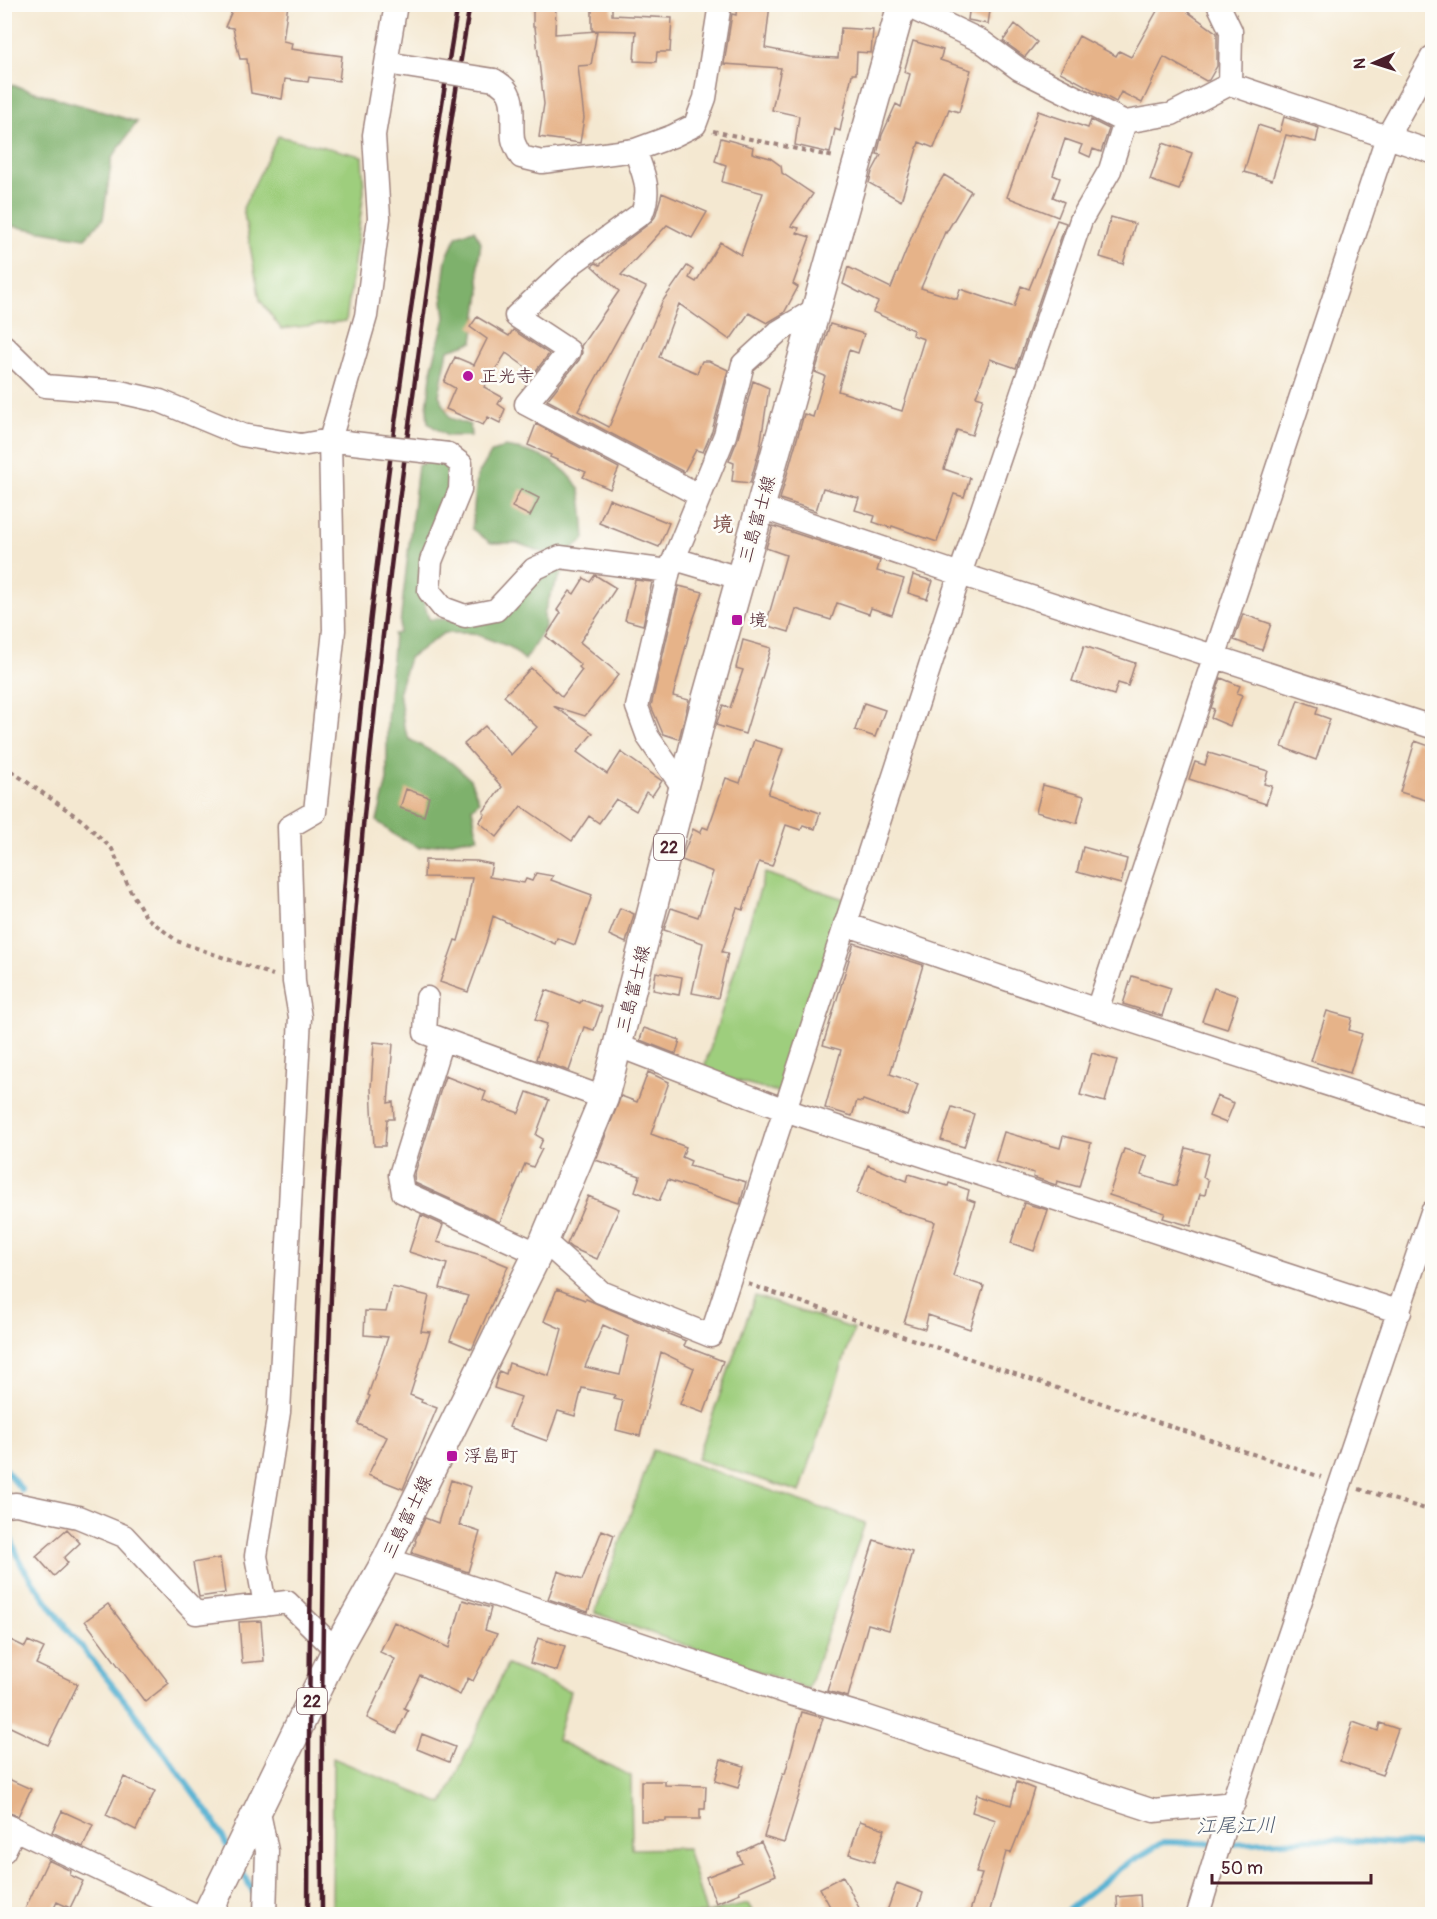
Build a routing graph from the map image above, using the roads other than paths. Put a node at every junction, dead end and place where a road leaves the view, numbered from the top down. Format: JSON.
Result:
{"nodes":[{"id":1,"x":396,"y":4,"type":"edge"},
{"id":2,"x":720,"y":4,"type":"edge"},
{"id":3,"x":902,"y":4,"type":"edge"},
{"id":4,"x":1218,"y":4,"type":"edge"},
{"id":5,"x":1432,"y":57,"type":"edge"},
{"id":6,"x":392,"y":65,"type":"junction"},
{"id":7,"x":1230,"y":84,"type":"junction"},
{"id":8,"x":1125,"y":122,"type":"junction"},
{"id":9,"x":1387,"y":137,"type":"junction"},
{"id":10,"x":635,"y":150,"type":"junction"},
{"id":11,"x":1432,"y":152,"type":"edge"},
{"id":12,"x":816,"y":309,"type":"junction"},
{"id":13,"x":4,"y":346,"type":"edge"},
{"id":14,"x":337,"y":441,"type":"junction"},
{"id":15,"x":699,"y":495,"type":"junction"},
{"id":16,"x":760,"y":507,"type":"junction"},
{"id":17,"x":672,"y":565,"type":"junction"},
{"id":18,"x":960,"y":574,"type":"junction"},
{"id":19,"x":740,"y":578,"type":"junction"},
{"id":20,"x":1214,"y":656,"type":"junction"},
{"id":21,"x":1432,"y":727,"type":"edge"},
{"id":22,"x":684,"y":789,"type":"junction"},
{"id":23,"x":844,"y":924,"type":"junction"},
{"id":24,"x":427,"y":998,"type":"dead end"},
{"id":25,"x":1097,"y":1010,"type":"junction"},
{"id":26,"x":442,"y":1040,"type":"junction"},
{"id":27,"x":618,"y":1046,"type":"junction"},
{"id":28,"x":604,"y":1098,"type":"junction"},
{"id":29,"x":785,"y":1110,"type":"junction"},
{"id":30,"x":1432,"y":1118,"type":"edge"},
{"id":31,"x":1432,"y":1212,"type":"edge"},
{"id":32,"x":540,"y":1247,"type":"junction"},
{"id":33,"x":1400,"y":1312,"type":"junction"},
{"id":34,"x":8,"y":1500,"type":"edge"},
{"id":35,"x":387,"y":1559,"type":"junction"},
{"id":36,"x":265,"y":1605,"type":"junction"},
{"id":37,"x":336,"y":1650,"type":"junction"},
{"id":38,"x":258,"y":1808,"type":"junction"},
{"id":39,"x":1231,"y":1810,"type":"junction"},
{"id":40,"x":10,"y":1826,"type":"edge"},
{"id":41,"x":4,"y":1851,"type":"edge"},
{"id":42,"x":193,"y":1914,"type":"edge"},
{"id":43,"x":207,"y":1914,"type":"edge"},
{"id":44,"x":265,"y":1914,"type":"edge"},
{"id":45,"x":1198,"y":1914,"type":"edge"}],
"edges":[{"from":1,"to":6,"type":"street"},
{"from":2,"to":10,"type":"street"},
{"from":3,"to":8,"type":"street"},
{"from":3,"to":12,"type":"main road","name":"三島富士線","number":"22"},
{"from":4,"to":7,"type":"street"},
{"from":5,"to":9,"type":"street"},
{"from":6,"to":10,"type":"street","bridge":true},
{"from":6,"to":14,"type":"street"},
{"from":7,"to":8,"type":"street"},
{"from":7,"to":9,"type":"street"},
{"from":8,"to":18,"type":"street"},
{"from":9,"to":11,"type":"street"},
{"from":9,"to":20,"type":"street"},
{"from":10,"to":15,"type":"street"},
{"from":12,"to":15,"type":"street"},
{"from":12,"to":16,"type":"main road","name":"三島富士線","number":"22"},
{"from":13,"to":14,"type":"street"},
{"from":14,"to":17,"type":"street","bridge":true},
{"from":14,"to":36,"type":"street"},
{"from":15,"to":17,"type":"street"},
{"from":16,"to":18,"type":"street"},
{"from":16,"to":19,"type":"main road","name":"三島富士線","number":"22"},
{"from":17,"to":19,"type":"street"},
{"from":17,"to":22,"type":"street"},
{"from":18,"to":20,"type":"street"},
{"from":18,"to":23,"type":"street"},
{"from":19,"to":22,"type":"main road","name":"三島富士線","number":"22"},
{"from":20,"to":21,"type":"street"},
{"from":20,"to":25,"type":"street"},
{"from":22,"to":27,"type":"main road","name":"三島富士線","number":"22"},
{"from":23,"to":25,"type":"street"},
{"from":23,"to":29,"type":"street"},
{"from":24,"to":26,"type":"street"},
{"from":25,"to":30,"type":"street"},
{"from":26,"to":28,"type":"street"},
{"from":26,"to":32,"type":"street"},
{"from":27,"to":28,"type":"main road","name":"三島富士線","number":"22"},
{"from":27,"to":29,"type":"street"},
{"from":28,"to":32,"type":"main road","name":"三島富士線","number":"22"},
{"from":29,"to":32,"type":"street"},
{"from":29,"to":33,"type":"street"},
{"from":31,"to":33,"type":"street"},
{"from":32,"to":35,"type":"main road","name":"三島富士線","number":"22"},
{"from":33,"to":39,"type":"street"},
{"from":34,"to":36,"type":"street"},
{"from":35,"to":37,"type":"main road","name":"三島富士線","number":"22"},
{"from":35,"to":39,"type":"street"},
{"from":36,"to":37,"type":"street"},
{"from":37,"to":38,"type":"main road","name":"三島富士線","number":"22"},
{"from":38,"to":43,"type":"main road","name":"三島富士線","number":"22"},
{"from":38,"to":44,"type":"street"},
{"from":39,"to":45,"type":"street"},
{"from":40,"to":41,"type":"street"},
{"from":40,"to":42,"type":"street"}]}
